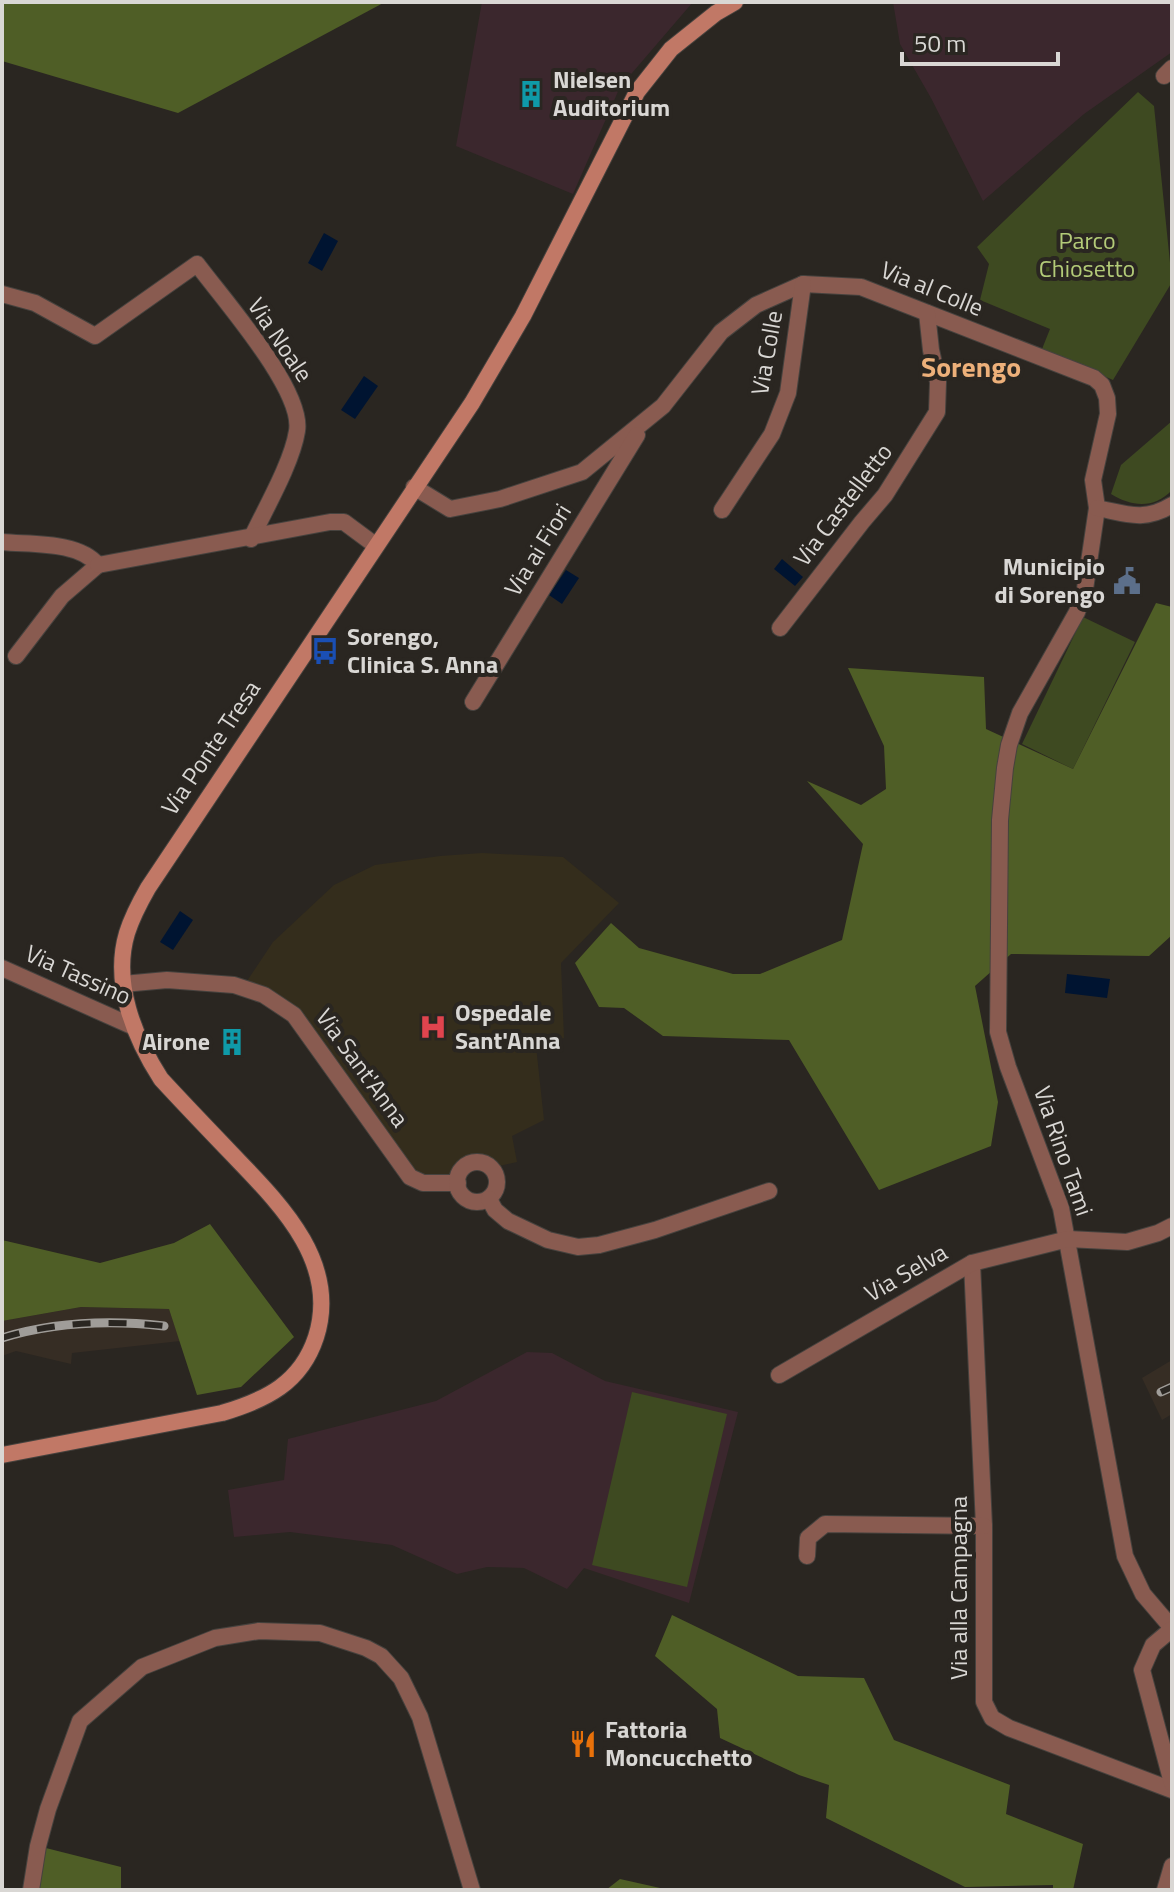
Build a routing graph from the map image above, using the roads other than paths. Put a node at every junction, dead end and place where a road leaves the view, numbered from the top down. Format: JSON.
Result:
{"nodes":[{"id":1,"x":735,"y":2,"type":"edge"},
{"id":2,"x":803,"y":284,"type":"junction"},
{"id":3,"x":2,"y":294,"type":"edge"},
{"id":4,"x":927,"y":313,"type":"junction"},
{"id":5,"x":644,"y":424,"type":"junction"},
{"id":6,"x":414,"y":487,"type":"junction"},
{"id":7,"x":1172,"y":505,"type":"edge"},
{"id":8,"x":1097,"y":508,"type":"junction"},
{"id":9,"x":722,"y":510,"type":"dead end"},
{"id":10,"x":251,"y":539,"type":"junction"},
{"id":11,"x":2,"y":542,"type":"edge"},
{"id":12,"x":375,"y":545,"type":"junction"},
{"id":13,"x":98,"y":565,"type":"junction"},
{"id":14,"x":780,"y":628,"type":"dead end"},
{"id":15,"x":16,"y":656,"type":"dead end"},
{"id":16,"x":473,"y":702,"type":"dead end"},
{"id":17,"x":1005,"y":768,"type":"joint"},
{"id":18,"x":2,"y":968,"type":"edge"},
{"id":19,"x":123,"y":984,"type":"junction"},
{"id":20,"x":134,"y":1027,"type":"junction"},
{"id":21,"x":458,"y":1183,"type":"junction"},
{"id":22,"x":769,"y":1191,"type":"dead end"},
{"id":23,"x":489,"y":1199,"type":"junction"},
{"id":24,"x":1172,"y":1226,"type":"edge"},
{"id":25,"x":1068,"y":1239,"type":"junction"},
{"id":26,"x":972,"y":1263,"type":"junction"},
{"id":27,"x":779,"y":1375,"type":"dead end"},
{"id":28,"x":2,"y":1455,"type":"edge"},
{"id":29,"x":984,"y":1526,"type":"junction"},
{"id":30,"x":807,"y":1556,"type":"dead end"},
{"id":31,"x":1172,"y":1629,"type":"edge"},
{"id":32,"x":1172,"y":1783,"type":"edge"},
{"id":33,"x":1172,"y":1790,"type":"edge"},
{"id":34,"x":1172,"y":1866,"type":"edge"},
{"id":35,"x":31,"y":1890,"type":"edge"},
{"id":36,"x":472,"y":1890,"type":"edge"},
{"id":37,"x":1165,"y":1890,"type":"edge"}],
"edges":[{"from":1,"to":6,"type":"main road","name":"Via Ponte Tresa"},
{"from":2,"to":4,"type":"street","name":"Via al Colle"},
{"from":2,"to":5,"type":"street","name":"Via al Colle"},
{"from":2,"to":9,"type":"street","name":"Via Colle"},
{"from":3,"to":10,"type":"street","name":"Via Noale"},
{"from":4,"to":8,"type":"street","name":"Via al Colle"},
{"from":4,"to":14,"type":"street","name":"Via Castelletto"},
{"from":5,"to":6,"type":"street","name":"Via al Colle"},
{"from":5,"to":16,"type":"street","name":"Via ai Fiori"},
{"from":6,"to":12,"type":"main road","name":"Via Ponte Tresa"},
{"from":7,"to":8,"type":"street"},
{"from":8,"to":17,"type":"street","name":"Via al Colle"},
{"from":10,"to":12,"type":"street"},
{"from":10,"to":13,"type":"street"},
{"from":11,"to":13,"type":"street"},
{"from":12,"to":19,"type":"main road","name":"Via Ponte Tresa"},
{"from":13,"to":15,"type":"street"},
{"from":17,"to":25,"type":"street","name":"Via Rino Tami"},
{"from":18,"to":20,"type":"street","name":"Via Tassino"},
{"from":19,"to":20,"type":"main road","name":"Via Ponte Tresa"},
{"from":19,"to":21,"type":"street","name":"Via Sant'Anna"},
{"from":20,"to":28,"type":"main road","name":"Via Ponte Tresa"},
{"from":21,"to":23,"type":"street"},
{"from":21,"to":23,"type":"street"},
{"from":22,"to":23,"type":"street"},
{"from":24,"to":25,"type":"street","name":"Via Selva"},
{"from":25,"to":26,"type":"street","name":"Via Selva"},
{"from":25,"to":31,"type":"street","name":"Via Rino Tami"},
{"from":26,"to":27,"type":"street","name":"Via Selva"},
{"from":26,"to":29,"type":"street","name":"Via alla Campagna"},
{"from":29,"to":30,"type":"street"},
{"from":29,"to":33,"type":"street","name":"Via alla Campagna"},
{"from":31,"to":32,"type":"street"},
{"from":34,"to":37,"type":"street"},
{"from":35,"to":36,"type":"street"}]}
